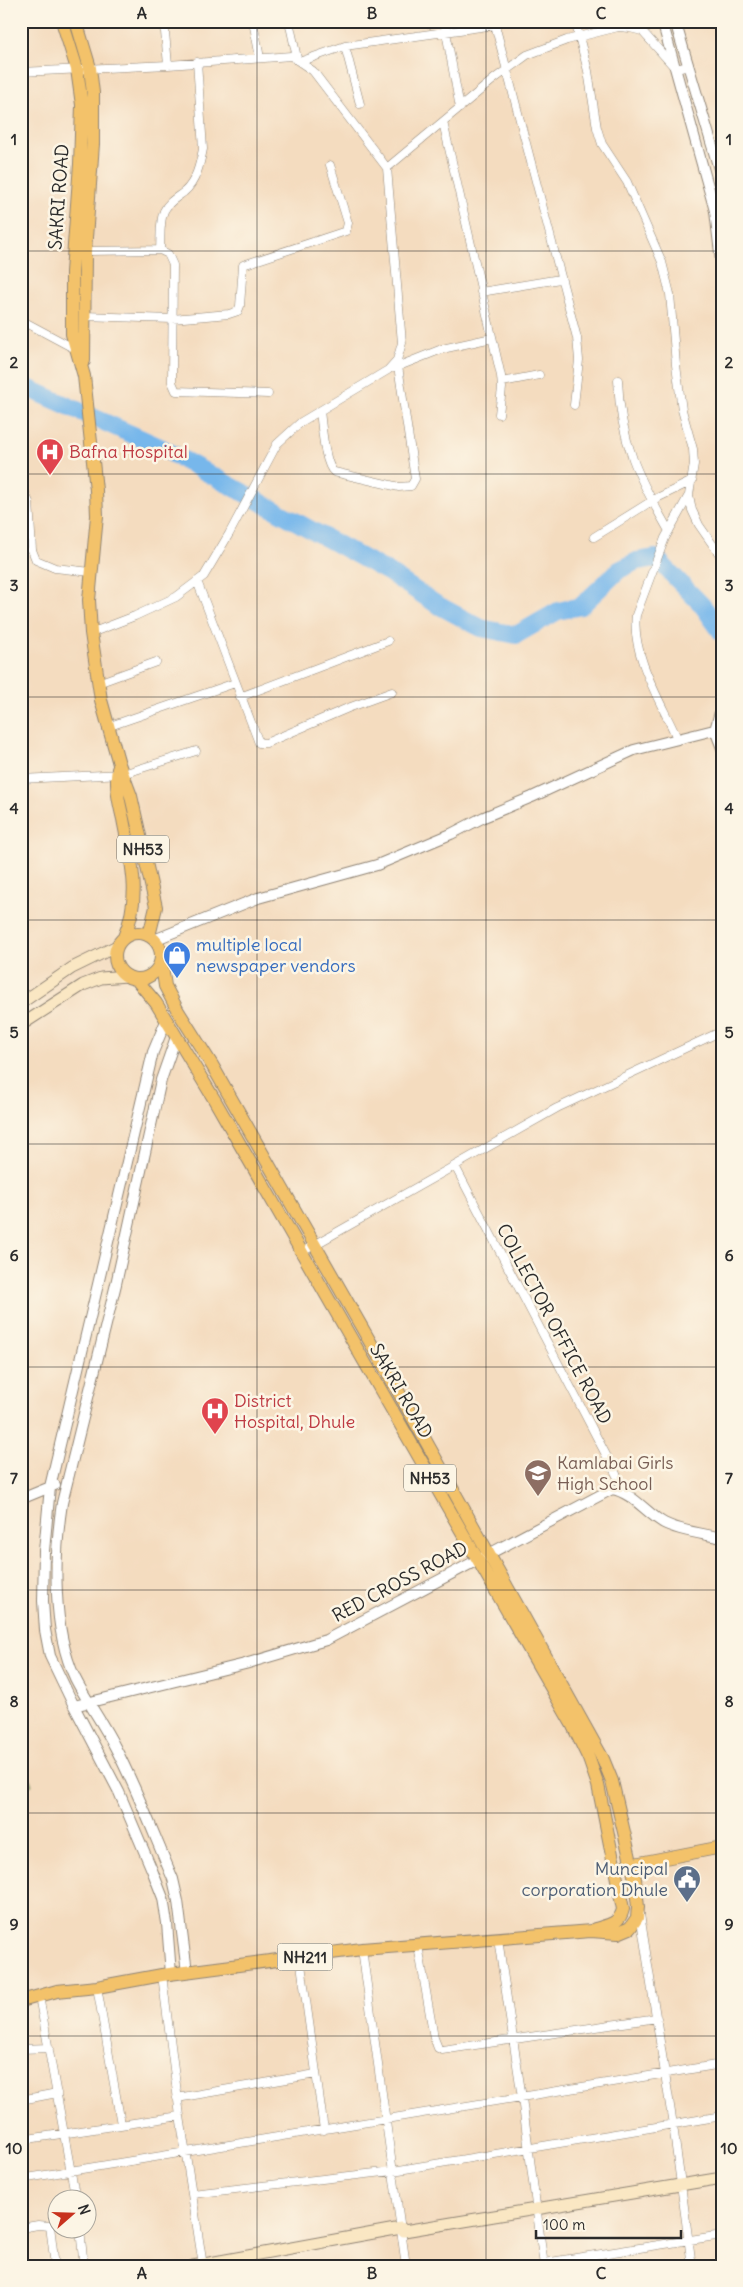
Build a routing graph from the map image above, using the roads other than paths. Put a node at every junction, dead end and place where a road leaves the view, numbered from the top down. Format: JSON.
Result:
{"nodes":[{"id":1,"x":62,"y":21,"type":"edge"},
{"id":2,"x":76,"y":21,"type":"edge"},
{"id":3,"x":164,"y":21,"type":"edge"},
{"id":4,"x":253,"y":21,"type":"edge"},
{"id":5,"x":289,"y":21,"type":"edge"},
{"id":6,"x":444,"y":21,"type":"edge"},
{"id":7,"x":575,"y":21,"type":"edge"},
{"id":8,"x":662,"y":21,"type":"edge"},
{"id":9,"x":675,"y":21,"type":"edge"},
{"id":10,"x":494,"y":23,"type":"edge"},
{"id":11,"x":446,"y":32,"type":"junction"},
{"id":12,"x":580,"y":37,"type":"junction"},
{"id":13,"x":345,"y":46,"type":"junction"},
{"id":14,"x":260,"y":58,"type":"junction"},
{"id":15,"x":299,"y":60,"type":"junction"},
{"id":16,"x":197,"y":62,"type":"junction"},
{"id":17,"x":168,"y":65,"type":"junction"},
{"id":18,"x":689,"y":66,"type":"junction"},
{"id":19,"x":84,"y":69,"type":"junction"},
{"id":20,"x":676,"y":69,"type":"junction"},
{"id":21,"x":506,"y":71,"type":"junction"},
{"id":22,"x":21,"y":72,"type":"edge"},
{"id":23,"x":360,"y":104,"type":"dead end"},
{"id":24,"x":460,"y":108,"type":"junction"},
{"id":25,"x":443,"y":122,"type":"junction"},
{"id":26,"x":330,"y":165,"type":"dead end"},
{"id":27,"x":387,"y":168,"type":"junction"},
{"id":28,"x":722,"y":179,"type":"edge"},
{"id":29,"x":160,"y":250,"type":"junction"},
{"id":30,"x":85,"y":251,"type":"junction"},
{"id":31,"x":722,"y":270,"type":"edge"},
{"id":32,"x":560,"y":279,"type":"junction"},
{"id":33,"x":481,"y":292,"type":"junction"},
{"id":34,"x":84,"y":316,"type":"junction"},
{"id":35,"x":172,"y":319,"type":"junction"},
{"id":36,"x":21,"y":320,"type":"edge"},
{"id":37,"x":492,"y":338,"type":"junction"},
{"id":38,"x":81,"y":352,"type":"junction"},
{"id":39,"x":398,"y":366,"type":"junction"},
{"id":40,"x":388,"y":370,"type":"junction"},
{"id":41,"x":539,"y":375,"type":"dead end"},
{"id":42,"x":618,"y":380,"type":"dead end"},
{"id":43,"x":502,"y":382,"type":"junction"},
{"id":44,"x":268,"y":394,"type":"dead end"},
{"id":45,"x":574,"y":406,"type":"dead end"},
{"id":46,"x":320,"y":411,"type":"junction"},
{"id":47,"x":499,"y":414,"type":"dead end"},
{"id":48,"x":692,"y":481,"type":"junction"},
{"id":49,"x":21,"y":484,"type":"edge"},
{"id":50,"x":689,"y":496,"type":"junction"},
{"id":51,"x":652,"y":501,"type":"junction"},
{"id":52,"x":667,"y":534,"type":"junction"},
{"id":53,"x":594,"y":537,"type":"dead end"},
{"id":54,"x":722,"y":558,"type":"edge"},
{"id":55,"x":92,"y":572,"type":"junction"},
{"id":56,"x":197,"y":581,"type":"junction"},
{"id":57,"x":91,"y":633,"type":"junction"},
{"id":58,"x":388,"y":641,"type":"dead end"},
{"id":59,"x":156,"y":662,"type":"dead end"},
{"id":60,"x":98,"y":683,"type":"junction"},
{"id":61,"x":235,"y":683,"type":"junction"},
{"id":62,"x":392,"y":692,"type":"dead end"},
{"id":63,"x":240,"y":697,"type":"junction"},
{"id":64,"x":722,"y":705,"type":"edge"},
{"id":65,"x":107,"y":727,"type":"junction"},
{"id":66,"x":718,"y":729,"type":"edge"},
{"id":67,"x":677,"y":738,"type":"junction"},
{"id":68,"x":722,"y":748,"type":"edge"},
{"id":69,"x":196,"y":751,"type":"dead end"},
{"id":70,"x":120,"y":770,"type":"junction"},
{"id":71,"x":21,"y":779,"type":"edge"},
{"id":72,"x":151,"y":938,"type":"junction"},
{"id":73,"x":120,"y":942,"type":"junction"},
{"id":74,"x":161,"y":959,"type":"junction"},
{"id":75,"x":132,"y":978,"type":"junction"},
{"id":76,"x":21,"y":1003,"type":"edge"},
{"id":77,"x":166,"y":1021,"type":"junction"},
{"id":78,"x":21,"y":1025,"type":"edge"},
{"id":79,"x":722,"y":1030,"type":"edge"},
{"id":80,"x":176,"y":1037,"type":"junction"},
{"id":81,"x":455,"y":1166,"type":"junction"},
{"id":82,"x":314,"y":1245,"type":"junction"},
{"id":83,"x":302,"y":1252,"type":"junction"},
{"id":84,"x":87,"y":1330,"type":"junction"},
{"id":85,"x":103,"y":1334,"type":"junction"},
{"id":86,"x":67,"y":1479,"type":"junction"},
{"id":87,"x":50,"y":1487,"type":"junction"},
{"id":88,"x":627,"y":1495,"type":"junction"},
{"id":89,"x":21,"y":1499,"type":"edge"},
{"id":90,"x":722,"y":1538,"type":"edge"},
{"id":91,"x":483,"y":1557,"type":"junction"},
{"id":92,"x":89,"y":1703,"type":"junction"},
{"id":93,"x":74,"y":1706,"type":"junction"},
{"id":94,"x":722,"y":1846,"type":"edge"},
{"id":95,"x":632,"y":1865,"type":"junction"},
{"id":96,"x":615,"y":1868,"type":"junction"},
{"id":97,"x":638,"y":1907,"type":"junction"},
{"id":98,"x":591,"y":1931,"type":"junction"},
{"id":99,"x":498,"y":1939,"type":"junction"},
{"id":100,"x":418,"y":1945,"type":"junction"},
{"id":101,"x":362,"y":1949,"type":"junction"},
{"id":102,"x":300,"y":1958,"type":"junction"},
{"id":103,"x":187,"y":1972,"type":"junction"},
{"id":104,"x":167,"y":1974,"type":"junction"},
{"id":105,"x":97,"y":1987,"type":"junction"},
{"id":106,"x":39,"y":1996,"type":"junction"},
{"id":107,"x":21,"y":2002,"type":"edge"},
{"id":108,"x":656,"y":2018,"type":"junction"},
{"id":109,"x":513,"y":2041,"type":"junction"},
{"id":110,"x":49,"y":2048,"type":"junction"},
{"id":111,"x":21,"y":2049,"type":"edge"},
{"id":112,"x":722,"y":2064,"type":"edge"},
{"id":113,"x":316,"y":2074,"type":"junction"},
{"id":114,"x":665,"y":2074,"type":"junction"},
{"id":115,"x":57,"y":2093,"type":"junction"},
{"id":116,"x":177,"y":2098,"type":"junction"},
{"id":117,"x":522,"y":2098,"type":"junction"},
{"id":118,"x":21,"y":2100,"type":"edge"},
{"id":119,"x":180,"y":2116,"type":"junction"},
{"id":120,"x":722,"y":2116,"type":"edge"},
{"id":121,"x":386,"y":2120,"type":"junction"},
{"id":122,"x":121,"y":2124,"type":"junction"},
{"id":123,"x":673,"y":2125,"type":"junction"},
{"id":124,"x":324,"y":2130,"type":"junction"},
{"id":125,"x":65,"y":2133,"type":"junction"},
{"id":126,"x":21,"y":2140,"type":"edge"},
{"id":127,"x":528,"y":2149,"type":"junction"},
{"id":128,"x":186,"y":2152,"type":"junction"},
{"id":129,"x":72,"y":2170,"type":"junction"},
{"id":130,"x":393,"y":2171,"type":"junction"},
{"id":131,"x":722,"y":2178,"type":"edge"},
{"id":132,"x":21,"y":2179,"type":"edge"},
{"id":133,"x":682,"y":2186,"type":"junction"},
{"id":134,"x":75,"y":2190,"type":"edge"},
{"id":135,"x":192,"y":2194,"type":"junction"},
{"id":136,"x":536,"y":2210,"type":"junction"},
{"id":137,"x":21,"y":2228,"type":"edge"},
{"id":138,"x":401,"y":2228,"type":"junction"},
{"id":139,"x":722,"y":2235,"type":"edge"},
{"id":140,"x":81,"y":2240,"type":"edge"},
{"id":141,"x":688,"y":2240,"type":"junction"},
{"id":142,"x":544,"y":2264,"type":"edge"},
{"id":143,"x":199,"y":2265,"type":"edge"},
{"id":144,"x":54,"y":2266,"type":"edge"},
{"id":145,"x":84,"y":2266,"type":"edge"},
{"id":146,"x":406,"y":2266,"type":"edge"},
{"id":147,"x":692,"y":2266,"type":"edge"}],
"edges":[{"from":1,"to":19,"type":"main road","name":"SAKRI ROAD"},
{"from":2,"to":19,"type":"main road","name":"SAKRI ROAD"},
{"from":3,"to":17,"type":"street"},
{"from":4,"to":14,"type":"street"},
{"from":5,"to":15,"type":"street"},
{"from":6,"to":11,"type":"street"},
{"from":7,"to":12,"type":"street"},
{"from":8,"to":20,"type":"street"},
{"from":9,"to":18,"type":"street"},
{"from":10,"to":11,"type":"street"},
{"from":10,"to":21,"type":"street"},
{"from":11,"to":13,"type":"street"},
{"from":11,"to":24,"type":"street"},
{"from":12,"to":20,"type":"street"},
{"from":12,"to":21,"type":"street"},
{"from":12,"to":48,"type":"street"},
{"from":13,"to":15,"type":"street"},
{"from":13,"to":23,"type":"street"},
{"from":14,"to":15,"type":"street"},
{"from":14,"to":16,"type":"street"},
{"from":15,"to":27,"type":"street"},
{"from":16,"to":17,"type":"street"},
{"from":16,"to":29,"type":"street"},
{"from":17,"to":19,"type":"street"},
{"from":18,"to":20,"type":"street"},
{"from":18,"to":28,"type":"street"},
{"from":19,"to":22,"type":"street"},
{"from":19,"to":30,"type":"main road","name":"SAKRI ROAD"},
{"from":19,"to":38,"type":"main road","name":"SAKRI ROAD"},
{"from":20,"to":31,"type":"street"},
{"from":21,"to":24,"type":"street"},
{"from":21,"to":32,"type":"street"},
{"from":24,"to":25,"type":"street"},
{"from":25,"to":27,"type":"street"},
{"from":25,"to":33,"type":"street"},
{"from":26,"to":35,"type":"street"},
{"from":27,"to":40,"type":"street"},
{"from":29,"to":30,"type":"street"},
{"from":29,"to":35,"type":"street"},
{"from":30,"to":34,"type":"main road","name":"SAKRI ROAD"},
{"from":32,"to":33,"type":"street"},
{"from":32,"to":45,"type":"street"},
{"from":33,"to":37,"type":"street"},
{"from":34,"to":35,"type":"street"},
{"from":34,"to":38,"type":"main road","name":"SAKRI ROAD"},
{"from":35,"to":44,"type":"street"},
{"from":36,"to":38,"type":"street"},
{"from":37,"to":39,"type":"street"},
{"from":37,"to":43,"type":"street"},
{"from":38,"to":55,"type":"main road","name":"SAKRI ROAD"},
{"from":39,"to":40,"type":"street"},
{"from":39,"to":46,"type":"street"},
{"from":40,"to":46,"type":"street"},
{"from":41,"to":43,"type":"street"},
{"from":42,"to":51,"type":"street"},
{"from":43,"to":47,"type":"street"},
{"from":46,"to":56,"type":"street"},
{"from":48,"to":50,"type":"street"},
{"from":48,"to":51,"type":"street"},
{"from":49,"to":55,"type":"street"},
{"from":50,"to":52,"type":"street"},
{"from":50,"to":54,"type":"street"},
{"from":51,"to":52,"type":"street"},
{"from":51,"to":53,"type":"street"},
{"from":52,"to":67,"type":"street"},
{"from":55,"to":57,"type":"main road","name":"SAKRI ROAD"},
{"from":56,"to":57,"type":"street"},
{"from":56,"to":61,"type":"street"},
{"from":57,"to":60,"type":"main road","name":"SAKRI ROAD"},
{"from":58,"to":63,"type":"street"},
{"from":59,"to":60,"type":"street"},
{"from":60,"to":65,"type":"main road","name":"SAKRI ROAD"},
{"from":61,"to":63,"type":"street"},
{"from":61,"to":65,"type":"street"},
{"from":62,"to":63,"type":"street"},
{"from":64,"to":66,"type":"street"},
{"from":65,"to":70,"type":"main road","name":"SAKRI ROAD"},
{"from":66,"to":67,"type":"street"},
{"from":66,"to":68,"type":"street"},
{"from":67,"to":72,"type":"street"},
{"from":69,"to":70,"type":"street"},
{"from":70,"to":71,"type":"street"},
{"from":70,"to":72,"type":"main road","number":"NH53"},
{"from":70,"to":73,"type":"main road","number":"NH53"},
{"from":72,"to":73,"type":"main road"},
{"from":72,"to":74,"type":"main road"},
{"from":73,"to":75,"type":"main road"},
{"from":73,"to":76,"type":"main road"},
{"from":74,"to":75,"type":"main road"},
{"from":74,"to":82,"type":"main road"},
{"from":75,"to":77,"type":"main road","name":"SAKRI ROAD"},
{"from":75,"to":78,"type":"main road"},
{"from":77,"to":80,"type":"main road","name":"SAKRI ROAD"},
{"from":77,"to":84,"type":"street"},
{"from":79,"to":81,"type":"street"},
{"from":80,"to":83,"type":"main road","name":"SAKRI ROAD","number":"NH53"},
{"from":80,"to":85,"type":"street"},
{"from":81,"to":82,"type":"street"},
{"from":81,"to":88,"type":"street","name":"COLLECTOR OFFICE ROAD"},
{"from":82,"to":83,"type":"street"},
{"from":82,"to":91,"type":"main road"},
{"from":83,"to":91,"type":"main road","name":"SAKRI ROAD","number":"NH53"},
{"from":84,"to":85,"type":"street"},
{"from":84,"to":87,"type":"street"},
{"from":85,"to":86,"type":"street"},
{"from":86,"to":87,"type":"street"},
{"from":86,"to":92,"type":"street"},
{"from":87,"to":89,"type":"street"},
{"from":87,"to":93,"type":"street"},
{"from":88,"to":90,"type":"street"},
{"from":88,"to":91,"type":"street","name":"RED CROSS ROAD"},
{"from":91,"to":92,"type":"street","name":"RED CROSS ROAD"},
{"from":91,"to":95,"type":"main road"},
{"from":91,"to":96,"type":"main road","name":"SAKRI ROAD","number":"NH53"},
{"from":92,"to":93,"type":"street","name":"RED CROSS ROAD"},
{"from":92,"to":103,"type":"street"},
{"from":93,"to":104,"type":"street"},
{"from":94,"to":95,"type":"main road"},
{"from":95,"to":96,"type":"main road"},
{"from":95,"to":97,"type":"main road"},
{"from":96,"to":98,"type":"main road","number":"NH211"},
{"from":97,"to":98,"type":"main road"},
{"from":97,"to":108,"type":"street"},
{"from":98,"to":99,"type":"main road","number":"NH211"},
{"from":99,"to":100,"type":"main road","number":"NH211"},
{"from":99,"to":109,"type":"street"},
{"from":100,"to":101,"type":"main road","number":"NH211"},
{"from":100,"to":109,"type":"street"},
{"from":101,"to":102,"type":"main road","number":"NH211"},
{"from":101,"to":121,"type":"street"},
{"from":102,"to":103,"type":"main road","number":"NH211"},
{"from":102,"to":113,"type":"street"},
{"from":103,"to":104,"type":"main road","number":"NH211"},
{"from":104,"to":105,"type":"main road","number":"NH211"},
{"from":104,"to":116,"type":"street"},
{"from":105,"to":106,"type":"main road","number":"NH211"},
{"from":105,"to":122,"type":"street"},
{"from":106,"to":107,"type":"main road","number":"NH211"},
{"from":106,"to":110,"type":"street"},
{"from":108,"to":109,"type":"street"},
{"from":108,"to":114,"type":"street"},
{"from":109,"to":117,"type":"street"},
{"from":110,"to":111,"type":"street"},
{"from":110,"to":115,"type":"street"},
{"from":112,"to":114,"type":"street"},
{"from":113,"to":116,"type":"street"},
{"from":113,"to":124,"type":"street"},
{"from":114,"to":117,"type":"street"},
{"from":114,"to":123,"type":"street"},
{"from":115,"to":118,"type":"street"},
{"from":115,"to":125,"type":"street"},
{"from":116,"to":119,"type":"street"},
{"from":117,"to":121,"type":"street"},
{"from":117,"to":127,"type":"street"},
{"from":119,"to":122,"type":"street"},
{"from":119,"to":128,"type":"street"},
{"from":120,"to":123,"type":"street"},
{"from":121,"to":124,"type":"street"},
{"from":121,"to":130,"type":"street"},
{"from":122,"to":125,"type":"street"},
{"from":123,"to":127,"type":"street"},
{"from":123,"to":133,"type":"street"},
{"from":124,"to":128,"type":"street"},
{"from":125,"to":126,"type":"street"},
{"from":125,"to":129,"type":"street"},
{"from":127,"to":130,"type":"street"},
{"from":127,"to":136,"type":"street"},
{"from":128,"to":129,"type":"street"},
{"from":128,"to":135,"type":"street"},
{"from":129,"to":132,"type":"street"},
{"from":129,"to":134,"type":"street"},
{"from":130,"to":135,"type":"street"},
{"from":130,"to":138,"type":"street"},
{"from":131,"to":133,"type":"main road"},
{"from":133,"to":136,"type":"main road"},
{"from":133,"to":141,"type":"street"},
{"from":135,"to":143,"type":"street"},
{"from":136,"to":138,"type":"main road"},
{"from":136,"to":142,"type":"street"},
{"from":137,"to":144,"type":"street"},
{"from":138,"to":143,"type":"main road"},
{"from":138,"to":146,"type":"street"},
{"from":139,"to":141,"type":"street"},
{"from":140,"to":145,"type":"street"},
{"from":141,"to":142,"type":"street"},
{"from":141,"to":147,"type":"street"}]}
